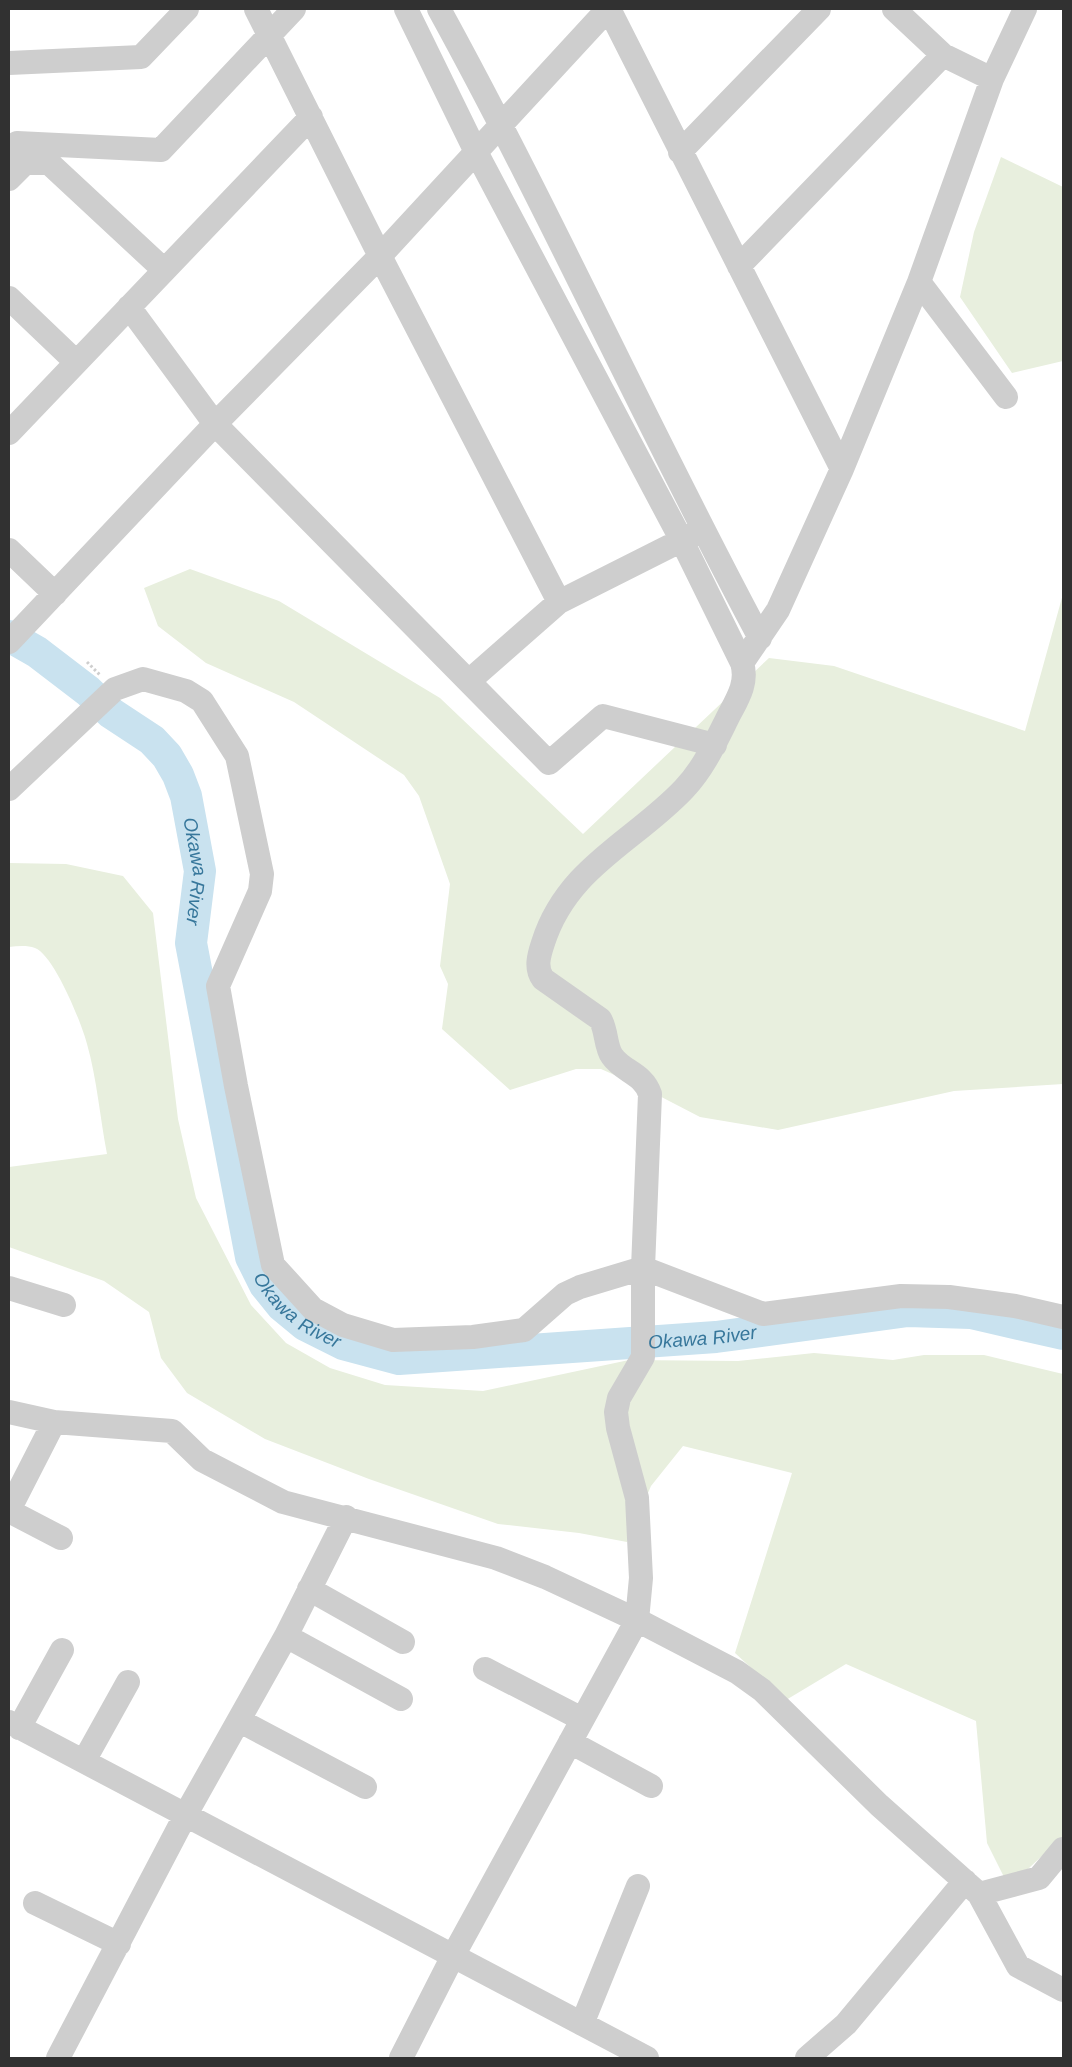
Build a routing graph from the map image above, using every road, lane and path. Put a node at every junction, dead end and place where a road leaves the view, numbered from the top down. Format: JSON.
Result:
{"nodes":[{"id":1,"x":187,"y":9,"type":"edge"},
{"id":2,"x":256,"y":9,"type":"edge"},
{"id":3,"x":294,"y":9,"type":"edge"},
{"id":4,"x":406,"y":9,"type":"edge"},
{"id":5,"x":439,"y":9,"type":"edge"},
{"id":6,"x":608,"y":9,"type":"edge"},
{"id":7,"x":819,"y":9,"type":"edge"},
{"id":8,"x":894,"y":9,"type":"edge"},
{"id":9,"x":1025,"y":9,"type":"edge"},
{"id":10,"x":270,"y":35,"type":"junction"},
{"id":11,"x":943,"y":55,"type":"junction"},
{"id":12,"x":9,"y":63,"type":"edge"},
{"id":13,"x":992,"y":79,"type":"junction"},
{"id":14,"x":311,"y":117,"type":"junction"},
{"id":15,"x":500,"y":125,"type":"junction"},
{"id":16,"x":475,"y":150,"type":"junction"},
{"id":17,"x":9,"y":151,"type":"edge"},
{"id":18,"x":680,"y":152,"type":"junction"},
{"id":19,"x":9,"y":178,"type":"edge"},
{"id":20,"x":380,"y":256,"type":"junction"},
{"id":21,"x":739,"y":266,"type":"junction"},
{"id":22,"x":163,"y":269,"type":"junction"},
{"id":23,"x":919,"y":282,"type":"junction"},
{"id":24,"x":9,"y":298,"type":"edge"},
{"id":25,"x":129,"y":307,"type":"junction"},
{"id":26,"x":76,"y":362,"type":"junction"},
{"id":27,"x":1006,"y":397,"type":"dead end"},
{"id":28,"x":215,"y":424,"type":"junction"},
{"id":29,"x":9,"y":432,"type":"edge"},
{"id":30,"x":842,"y":469,"type":"junction"},
{"id":31,"x":702,"y":530,"type":"junction"},
{"id":32,"x":682,"y":541,"type":"junction"},
{"id":33,"x":9,"y":550,"type":"edge"},
{"id":34,"x":55,"y":594,"type":"junction"},
{"id":35,"x":559,"y":602,"type":"junction"},
{"id":36,"x":760,"y":638,"type":"junction"},
{"id":37,"x":9,"y":642,"type":"edge"},
{"id":38,"x":742,"y":663,"type":"junction"},
{"id":39,"x":469,"y":681,"type":"junction"},
{"id":40,"x":715,"y":745,"type":"junction"},
{"id":41,"x":9,"y":789,"type":"edge"},
{"id":42,"x":643,"y":1268,"type":"junction"},
{"id":43,"x":9,"y":1288,"type":"edge"},
{"id":44,"x":64,"y":1305,"type":"dead end"},
{"id":45,"x":1063,"y":1317,"type":"edge"},
{"id":46,"x":9,"y":1412,"type":"edge"},
{"id":47,"x":54,"y":1422,"type":"junction"},
{"id":48,"x":9,"y":1511,"type":"edge"},
{"id":49,"x":346,"y":1517,"type":"junction"},
{"id":50,"x":61,"y":1538,"type":"dead end"},
{"id":51,"x":309,"y":1589,"type":"junction"},
{"id":52,"x":637,"y":1620,"type":"junction"},
{"id":53,"x":286,"y":1636,"type":"junction"},
{"id":54,"x":403,"y":1642,"type":"dead end"},
{"id":55,"x":62,"y":1650,"type":"dead end"},
{"id":56,"x":485,"y":1669,"type":"dead end"},
{"id":57,"x":128,"y":1682,"type":"dead end"},
{"id":58,"x":401,"y":1700,"type":"dead end"},
{"id":59,"x":582,"y":1719,"type":"junction"},
{"id":60,"x":240,"y":1721,"type":"junction"},
{"id":61,"x":14,"y":1725,"type":"edge"},
{"id":62,"x":570,"y":1742,"type":"junction"},
{"id":63,"x":84,"y":1761,"type":"junction"},
{"id":64,"x":651,"y":1786,"type":"dead end"},
{"id":65,"x":365,"y":1787,"type":"dead end"},
{"id":66,"x":186,"y":1814,"type":"junction"},
{"id":67,"x":1063,"y":1850,"type":"edge"},
{"id":68,"x":638,"y":1886,"type":"dead end"},
{"id":69,"x":972,"y":1887,"type":"junction"},
{"id":70,"x":35,"y":1903,"type":"dead end"},
{"id":71,"x":119,"y":1944,"type":"junction"},
{"id":72,"x":453,"y":1956,"type":"junction"},
{"id":73,"x":1063,"y":1990,"type":"edge"},
{"id":74,"x":582,"y":2024,"type":"junction"},
{"id":75,"x":58,"y":2058,"type":"edge"},
{"id":76,"x":401,"y":2058,"type":"edge"},
{"id":77,"x":647,"y":2058,"type":"edge"},
{"id":78,"x":807,"y":2058,"type":"edge"}],
"edges":[{"from":1,"to":12,"type":"street"},
{"from":2,"to":10,"type":"street"},
{"from":3,"to":10,"type":"street"},
{"from":4,"to":16,"type":"street"},
{"from":5,"to":15,"type":"street"},
{"from":6,"to":15,"type":"street"},
{"from":6,"to":18,"type":"street"},
{"from":7,"to":18,"type":"street"},
{"from":8,"to":11,"type":"street"},
{"from":9,"to":13,"type":"street"},
{"from":10,"to":14,"type":"street"},
{"from":10,"to":17,"type":"street"},
{"from":11,"to":13,"type":"street"},
{"from":11,"to":21,"type":"street"},
{"from":13,"to":23,"type":"street"},
{"from":14,"to":20,"type":"street"},
{"from":14,"to":22,"type":"street"},
{"from":15,"to":16,"type":"street"},
{"from":15,"to":31,"type":"street"},
{"from":16,"to":20,"type":"street"},
{"from":16,"to":32,"type":"street"},
{"from":18,"to":21,"type":"street"},
{"from":19,"to":22,"type":"street"},
{"from":20,"to":28,"type":"street"},
{"from":20,"to":35,"type":"street"},
{"from":21,"to":30,"type":"street"},
{"from":22,"to":25,"type":"street"},
{"from":23,"to":27,"type":"street"},
{"from":23,"to":30,"type":"street"},
{"from":24,"to":26,"type":"street"},
{"from":25,"to":26,"type":"street"},
{"from":25,"to":28,"type":"street"},
{"from":26,"to":29,"type":"street"},
{"from":28,"to":34,"type":"street"},
{"from":28,"to":39,"type":"street"},
{"from":30,"to":36,"type":"street"},
{"from":31,"to":32,"type":"street"},
{"from":31,"to":36,"type":"street"},
{"from":32,"to":35,"type":"street"},
{"from":32,"to":38,"type":"street"},
{"from":33,"to":34,"type":"street"},
{"from":34,"to":37,"type":"street"},
{"from":35,"to":39,"type":"street"},
{"from":36,"to":38,"type":"street"},
{"from":38,"to":40,"type":"street"},
{"from":39,"to":40,"type":"street"},
{"from":40,"to":42,"type":"street"},
{"from":41,"to":42,"type":"street"},
{"from":42,"to":45,"type":"street"},
{"from":42,"to":52,"type":"street"},
{"from":43,"to":44,"type":"street"},
{"from":46,"to":47,"type":"street"},
{"from":47,"to":48,"type":"street"},
{"from":47,"to":49,"type":"street"},
{"from":48,"to":50,"type":"street"},
{"from":49,"to":51,"type":"street"},
{"from":49,"to":52,"type":"street"},
{"from":51,"to":53,"type":"street"},
{"from":51,"to":54,"type":"street"},
{"from":52,"to":59,"type":"street"},
{"from":52,"to":69,"type":"street"},
{"from":53,"to":58,"type":"street"},
{"from":53,"to":60,"type":"street"},
{"from":55,"to":61,"type":"street"},
{"from":56,"to":59,"type":"street"},
{"from":57,"to":63,"type":"street"},
{"from":59,"to":62,"type":"street"},
{"from":60,"to":65,"type":"street"},
{"from":60,"to":66,"type":"street"},
{"from":61,"to":63,"type":"street"},
{"from":62,"to":64,"type":"street"},
{"from":62,"to":72,"type":"street"},
{"from":63,"to":66,"type":"street"},
{"from":66,"to":71,"type":"street"},
{"from":66,"to":72,"type":"street"},
{"from":67,"to":69,"type":"street"},
{"from":68,"to":74,"type":"street"},
{"from":69,"to":73,"type":"street"},
{"from":69,"to":78,"type":"street"},
{"from":70,"to":71,"type":"street"},
{"from":71,"to":75,"type":"street"},
{"from":72,"to":74,"type":"street"},
{"from":72,"to":76,"type":"street"},
{"from":74,"to":77,"type":"street"}]}
